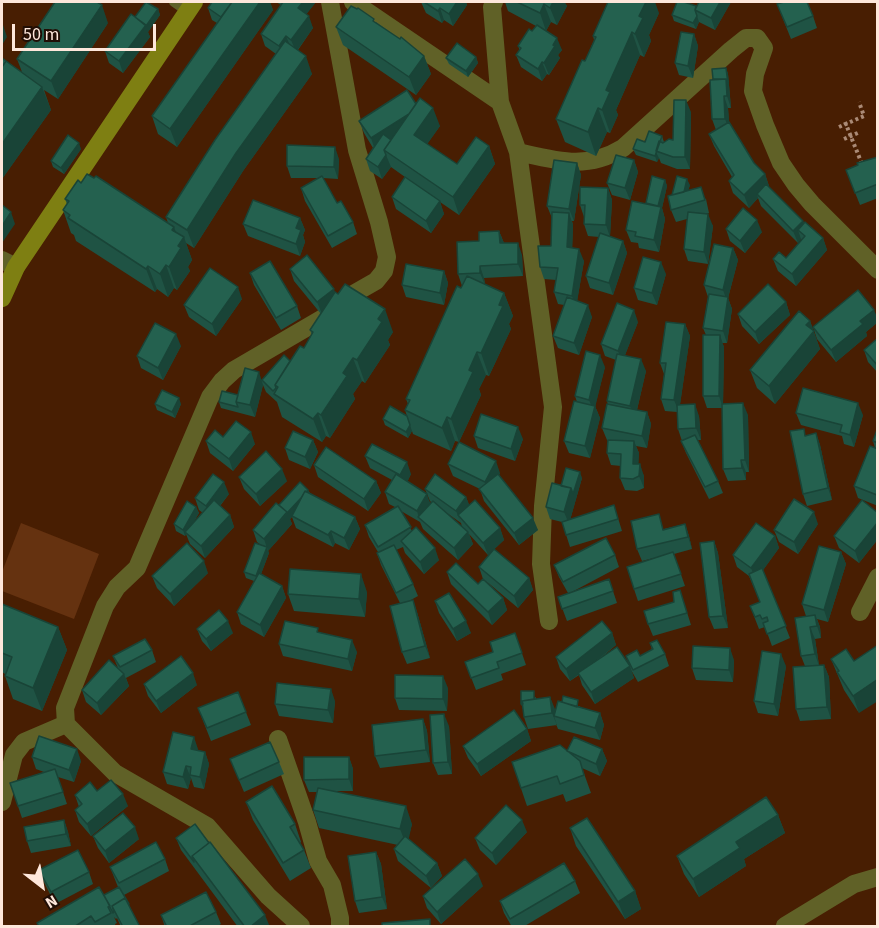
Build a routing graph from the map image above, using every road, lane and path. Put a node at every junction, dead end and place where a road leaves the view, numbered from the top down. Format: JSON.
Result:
{"nodes":[{"id":1,"x":330,"y":2,"type":"edge"},
{"id":2,"x":353,"y":2,"type":"edge"},
{"id":3,"x":494,"y":2,"type":"edge"},
{"id":4,"x":185,"y":5,"type":"edge"},
{"id":5,"x":500,"y":102,"type":"junction"},
{"id":6,"x":859,"y":102,"type":"dead end"},
{"id":7,"x":846,"y":123,"type":"junction"},
{"id":8,"x":838,"y":127,"type":"dead end"},
{"id":9,"x":860,"y":132,"type":"dead end"},
{"id":10,"x":851,"y":136,"type":"junction"},
{"id":11,"x":844,"y":139,"type":"dead end"},
{"id":12,"x":518,"y":152,"type":"junction"},
{"id":13,"x":865,"y":170,"type":"edge"},
{"id":14,"x":9,"y":264,"type":"edge"},
{"id":15,"x":878,"y":270,"type":"edge"},
{"id":16,"x":2,"y":298,"type":"edge"},
{"id":17,"x":878,"y":577,"type":"edge"},
{"id":18,"x":860,"y":612,"type":"dead end"},
{"id":19,"x":549,"y":621,"type":"dead end"},
{"id":20,"x":66,"y":724,"type":"junction"},
{"id":21,"x":278,"y":739,"type":"dead end"},
{"id":22,"x":2,"y":802,"type":"edge"},
{"id":23,"x":878,"y":877,"type":"edge"},
{"id":24,"x":302,"y":927,"type":"edge"},
{"id":25,"x":340,"y":927,"type":"edge"},
{"id":26,"x":785,"y":927,"type":"edge"}],
"edges":[{"from":1,"to":20,"type":"street"},
{"from":2,"to":5,"type":"street"},
{"from":3,"to":5,"type":"street"},
{"from":4,"to":14,"type":"main road"},
{"from":5,"to":12,"type":"street"},
{"from":6,"to":7,"type":"path"},
{"from":7,"to":8,"type":"path"},
{"from":7,"to":10,"type":"path"},
{"from":9,"to":10,"type":"path"},
{"from":10,"to":11,"type":"path"},
{"from":10,"to":13,"type":"path"},
{"from":12,"to":15,"type":"street"},
{"from":12,"to":19,"type":"street"},
{"from":14,"to":16,"type":"main road"},
{"from":17,"to":18,"type":"street"},
{"from":20,"to":22,"type":"street"},
{"from":20,"to":24,"type":"street"},
{"from":21,"to":25,"type":"street"},
{"from":23,"to":26,"type":"street"}]}
